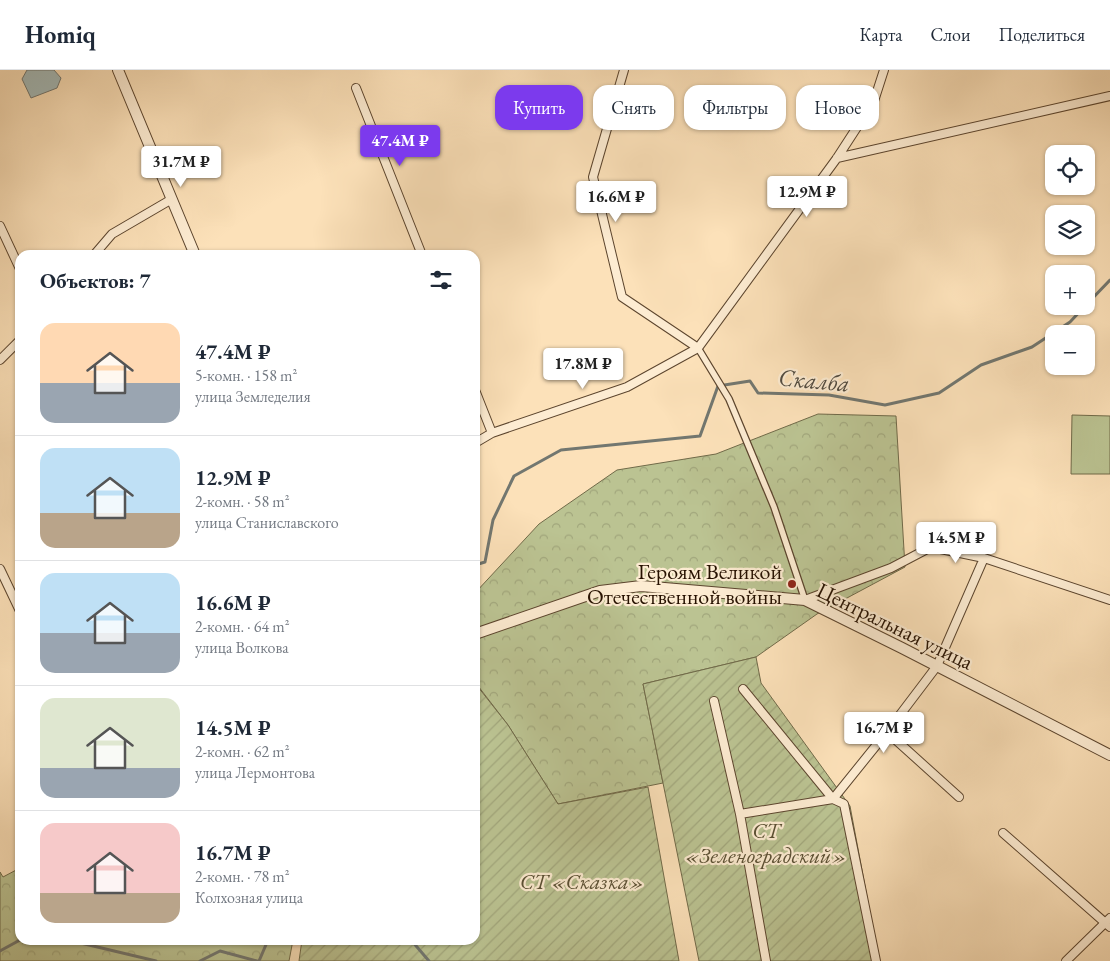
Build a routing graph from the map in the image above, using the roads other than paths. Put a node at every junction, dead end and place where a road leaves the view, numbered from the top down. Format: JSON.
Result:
{"nodes":[{"id":1,"x":118,"y":70,"type":"edge"},
{"id":2,"x":624,"y":70,"type":"edge"},
{"id":3,"x":884,"y":70,"type":"edge"},
{"id":4,"x":356,"y":88,"type":"dead end"},
{"id":5,"x":1110,"y":96,"type":"edge"},
{"id":6,"x":837,"y":158,"type":"junction"},
{"id":7,"x":172,"y":199,"type":"junction"},
{"id":8,"x":0,"y":226,"type":"edge"},
{"id":9,"x":98,"y":250,"type":"edge"},
{"id":10,"x":193,"y":250,"type":"edge"},
{"id":11,"x":420,"y":250,"type":"edge"},
{"id":12,"x":15,"y":258,"type":"edge"},
{"id":13,"x":15,"y":345,"type":"edge"},
{"id":14,"x":698,"y":348,"type":"junction"},
{"id":15,"x":0,"y":360,"type":"edge"},
{"id":16,"x":480,"y":403,"type":"edge"},
{"id":17,"x":492,"y":433,"type":"junction"},
{"id":18,"x":480,"y":440,"type":"edge"},
{"id":19,"x":984,"y":558,"type":"junction"},
{"id":20,"x":0,"y":568,"type":"edge"},
{"id":21,"x":15,"y":600,"type":"edge"},
{"id":22,"x":805,"y":600,"type":"junction"},
{"id":23,"x":1110,"y":600,"type":"edge"},
{"id":24,"x":480,"y":632,"type":"edge"},
{"id":25,"x":937,"y":666,"type":"junction"},
{"id":26,"x":743,"y":689,"type":"dead end"},
{"id":27,"x":714,"y":701,"type":"dead end"},
{"id":28,"x":887,"y":732,"type":"junction"},
{"id":29,"x":1110,"y":755,"type":"edge"},
{"id":30,"x":959,"y":797,"type":"dead end"},
{"id":31,"x":833,"y":799,"type":"junction"},
{"id":32,"x":740,"y":814,"type":"junction"},
{"id":33,"x":1003,"y":833,"type":"dead end"},
{"id":34,"x":1109,"y":923,"type":"edge"},
{"id":35,"x":766,"y":961,"type":"edge"},
{"id":36,"x":876,"y":961,"type":"edge"},
{"id":37,"x":1066,"y":961,"type":"edge"}],
"edges":[{"from":1,"to":7,"type":"street"},
{"from":2,"to":14,"type":"street"},
{"from":3,"to":6,"type":"street"},
{"from":4,"to":11,"type":"street"},
{"from":5,"to":6,"type":"street"},
{"from":6,"to":14,"type":"street"},
{"from":7,"to":9,"type":"street"},
{"from":7,"to":10,"type":"street"},
{"from":8,"to":12,"type":"street"},
{"from":13,"to":15,"type":"street"},
{"from":14,"to":17,"type":"street"},
{"from":14,"to":22,"type":"street"},
{"from":16,"to":17,"type":"street"},
{"from":17,"to":18,"type":"street"},
{"from":19,"to":22,"type":"street"},
{"from":19,"to":23,"type":"street"},
{"from":19,"to":25,"type":"street"},
{"from":20,"to":21,"type":"street"},
{"from":22,"to":24,"type":"street","name":"Центральная улица"},
{"from":22,"to":25,"type":"street","name":"Центральная улица"},
{"from":25,"to":28,"type":"street"},
{"from":25,"to":29,"type":"street","name":"Центральная улица"},
{"from":26,"to":31,"type":"street"},
{"from":27,"to":32,"type":"street"},
{"from":28,"to":30,"type":"street"},
{"from":28,"to":31,"type":"street"},
{"from":31,"to":32,"type":"street"},
{"from":31,"to":36,"type":"street"},
{"from":32,"to":35,"type":"street"},
{"from":33,"to":34,"type":"street"},
{"from":34,"to":37,"type":"street"}]}
